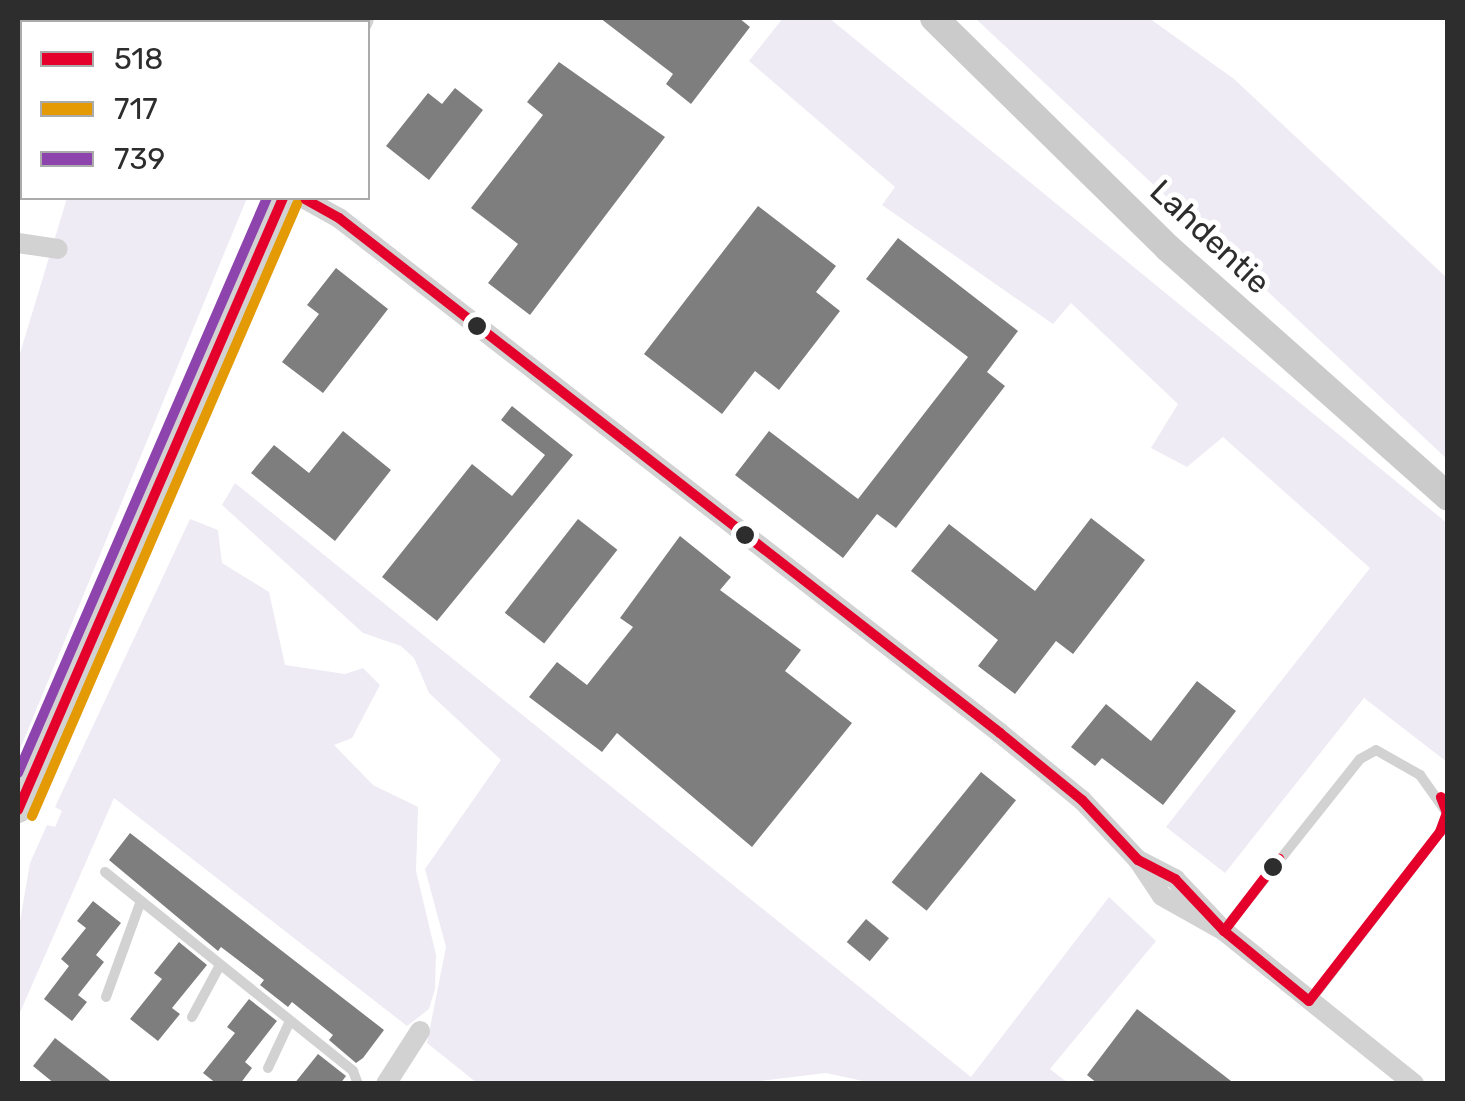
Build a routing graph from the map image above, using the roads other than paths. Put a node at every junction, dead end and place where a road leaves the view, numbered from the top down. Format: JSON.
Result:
{"nodes":[{"id":1,"x":934,"y":18,"type":"edge"},
{"id":2,"x":281,"y":200,"type":"edge"},
{"id":3,"x":306,"y":200,"type":"edge"},
{"id":4,"x":18,"y":243,"type":"edge"},
{"id":5,"x":58,"y":249,"type":"dead end"},
{"id":6,"x":1448,"y":497,"type":"edge"},
{"id":7,"x":18,"y":810,"type":"edge"},
{"id":8,"x":1138,"y":860,"type":"junction"},
{"id":9,"x":105,"y":872,"type":"dead end"},
{"id":10,"x":141,"y":901,"type":"junction"},
{"id":11,"x":1224,"y":931,"type":"junction"},
{"id":12,"x":220,"y":964,"type":"junction"},
{"id":13,"x":106,"y":997,"type":"dead end"},
{"id":14,"x":1310,"y":1002,"type":"junction"},
{"id":15,"x":192,"y":1017,"type":"dead end"},
{"id":16,"x":290,"y":1020,"type":"junction"},
{"id":17,"x":420,"y":1031,"type":"dead end"},
{"id":18,"x":268,"y":1068,"type":"dead end"},
{"id":19,"x":358,"y":1084,"type":"edge"},
{"id":20,"x":386,"y":1084,"type":"edge"},
{"id":21,"x":1414,"y":1084,"type":"edge"}],
"edges":[{"from":1,"to":6,"type":"main road","name":"Lahdentie"},
{"from":2,"to":7,"type":"street"},
{"from":3,"to":8,"type":"street"},
{"from":4,"to":5,"type":"street"},
{"from":8,"to":11,"type":"street"},
{"from":8,"to":11,"type":"street"},
{"from":9,"to":10,"type":"lane"},
{"from":10,"to":12,"type":"lane"},
{"from":10,"to":13,"type":"lane"},
{"from":11,"to":14,"type":"street"},
{"from":11,"to":14,"type":"lane"},
{"from":12,"to":15,"type":"lane"},
{"from":12,"to":16,"type":"lane"},
{"from":14,"to":21,"type":"street"},
{"from":16,"to":18,"type":"lane"},
{"from":16,"to":19,"type":"lane"},
{"from":17,"to":20,"type":"street"}]}
